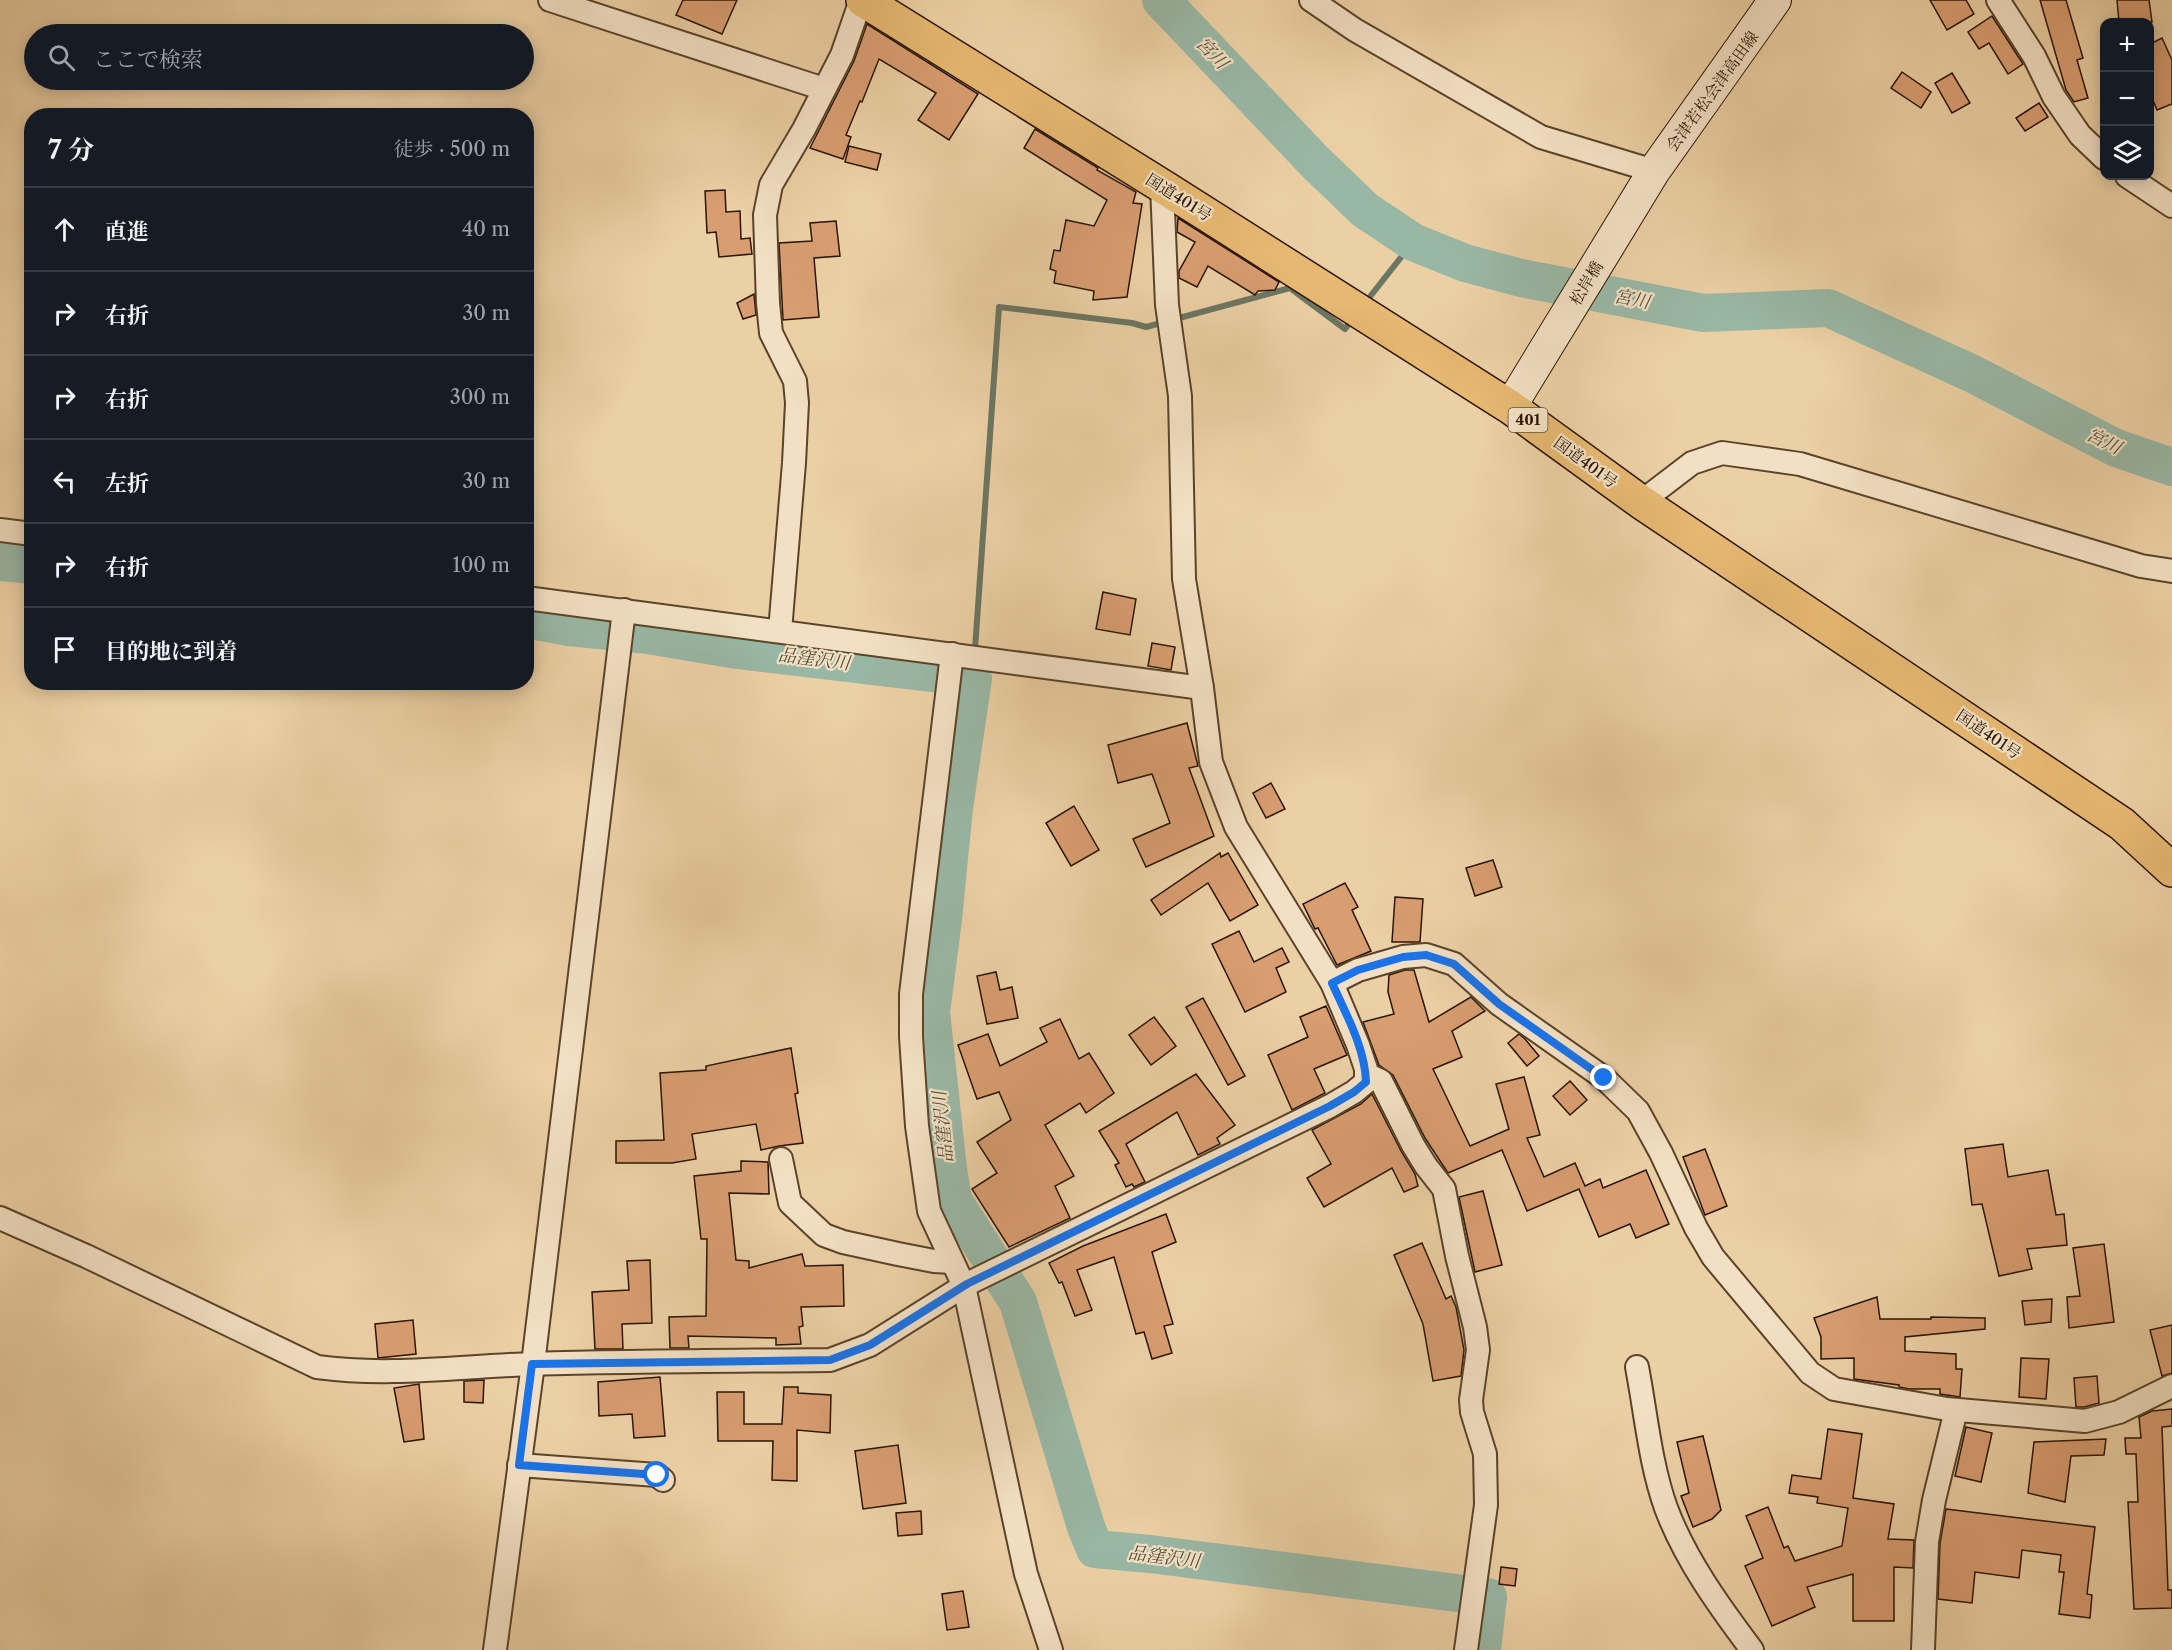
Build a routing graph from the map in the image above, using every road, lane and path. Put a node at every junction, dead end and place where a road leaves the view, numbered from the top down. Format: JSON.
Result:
{"nodes":[{"id":1,"x":550,"y":0,"type":"edge"},
{"id":2,"x":862,"y":0,"type":"edge"},
{"id":3,"x":1311,"y":0,"type":"edge"},
{"id":4,"x":1775,"y":0,"type":"edge"},
{"id":5,"x":1998,"y":0,"type":"edge"},
{"id":6,"x":824,"y":89,"type":"junction"},
{"id":7,"x":2100,"y":154,"type":"edge"},
{"id":8,"x":1651,"y":176,"type":"junction"},
{"id":9,"x":2133,"y":180,"type":"edge"},
{"id":10,"x":1162,"y":186,"type":"junction"},
{"id":11,"x":2172,"y":206,"type":"edge"},
{"id":12,"x":1516,"y":396,"type":"junction"},
{"id":13,"x":1641,"y":502,"type":"junction"},
{"id":14,"x":0,"y":530,"type":"edge"},
{"id":15,"x":24,"y":533,"type":"edge"},
{"id":16,"x":2172,"y":571,"type":"edge"},
{"id":17,"x":534,"y":599,"type":"edge"},
{"id":18,"x":624,"y":610,"type":"junction"},
{"id":19,"x":780,"y":631,"type":"junction"},
{"id":20,"x":952,"y":654,"type":"junction"},
{"id":21,"x":1202,"y":688,"type":"junction"},
{"id":22,"x":2172,"y":870,"type":"edge"},
{"id":23,"x":1332,"y":983,"type":"junction"},
{"id":24,"x":1366,"y":1074,"type":"junction"},
{"id":25,"x":781,"y":1159,"type":"dead end"},
{"id":26,"x":0,"y":1218,"type":"edge"},
{"id":27,"x":952,"y":1262,"type":"junction"},
{"id":28,"x":964,"y":1286,"type":"junction"},
{"id":29,"x":532,"y":1364,"type":"junction"},
{"id":30,"x":1637,"y":1367,"type":"dead end"},
{"id":31,"x":2171,"y":1389,"type":"edge"},
{"id":32,"x":1956,"y":1410,"type":"junction"},
{"id":33,"x":519,"y":1465,"type":"junction"},
{"id":34,"x":663,"y":1480,"type":"dead end"},
{"id":35,"x":495,"y":1650,"type":"edge"},
{"id":36,"x":1051,"y":1650,"type":"edge"},
{"id":37,"x":1466,"y":1650,"type":"edge"},
{"id":38,"x":1752,"y":1650,"type":"edge"},
{"id":39,"x":1923,"y":1650,"type":"edge"}],
"edges":[{"from":1,"to":6,"type":"street"},
{"from":2,"to":6,"type":"street"},
{"from":2,"to":10,"type":"highway","name":"国道401号","number":"401"},
{"from":3,"to":8,"type":"street"},
{"from":4,"to":8,"type":"main road","name":"会津若松会津高田線"},
{"from":5,"to":7,"type":"street"},
{"from":6,"to":19,"type":"street"},
{"from":8,"to":12,"type":"main road","name":"松岸橋"},
{"from":9,"to":11,"type":"street"},
{"from":10,"to":12,"type":"highway","name":"国道401号","number":"401"},
{"from":10,"to":21,"type":"street"},
{"from":12,"to":13,"type":"highway","name":"国道401号","number":"401"},
{"from":13,"to":16,"type":"street"},
{"from":13,"to":22,"type":"highway","name":"国道401号","number":"401"},
{"from":14,"to":15,"type":"street"},
{"from":17,"to":18,"type":"street"},
{"from":18,"to":19,"type":"street"},
{"from":18,"to":29,"type":"street"},
{"from":19,"to":20,"type":"street"},
{"from":20,"to":21,"type":"street"},
{"from":20,"to":27,"type":"street"},
{"from":21,"to":23,"type":"street"},
{"from":23,"to":24,"type":"street"},
{"from":23,"to":32,"type":"street"},
{"from":24,"to":28,"type":"street"},
{"from":24,"to":37,"type":"street"},
{"from":25,"to":27,"type":"street"},
{"from":26,"to":29,"type":"street"},
{"from":27,"to":28,"type":"street"},
{"from":28,"to":29,"type":"street"},
{"from":28,"to":36,"type":"street"},
{"from":29,"to":33,"type":"street"},
{"from":30,"to":38,"type":"street"},
{"from":31,"to":32,"type":"street"},
{"from":32,"to":39,"type":"street"},
{"from":33,"to":34,"type":"street"},
{"from":33,"to":35,"type":"street"}]}
